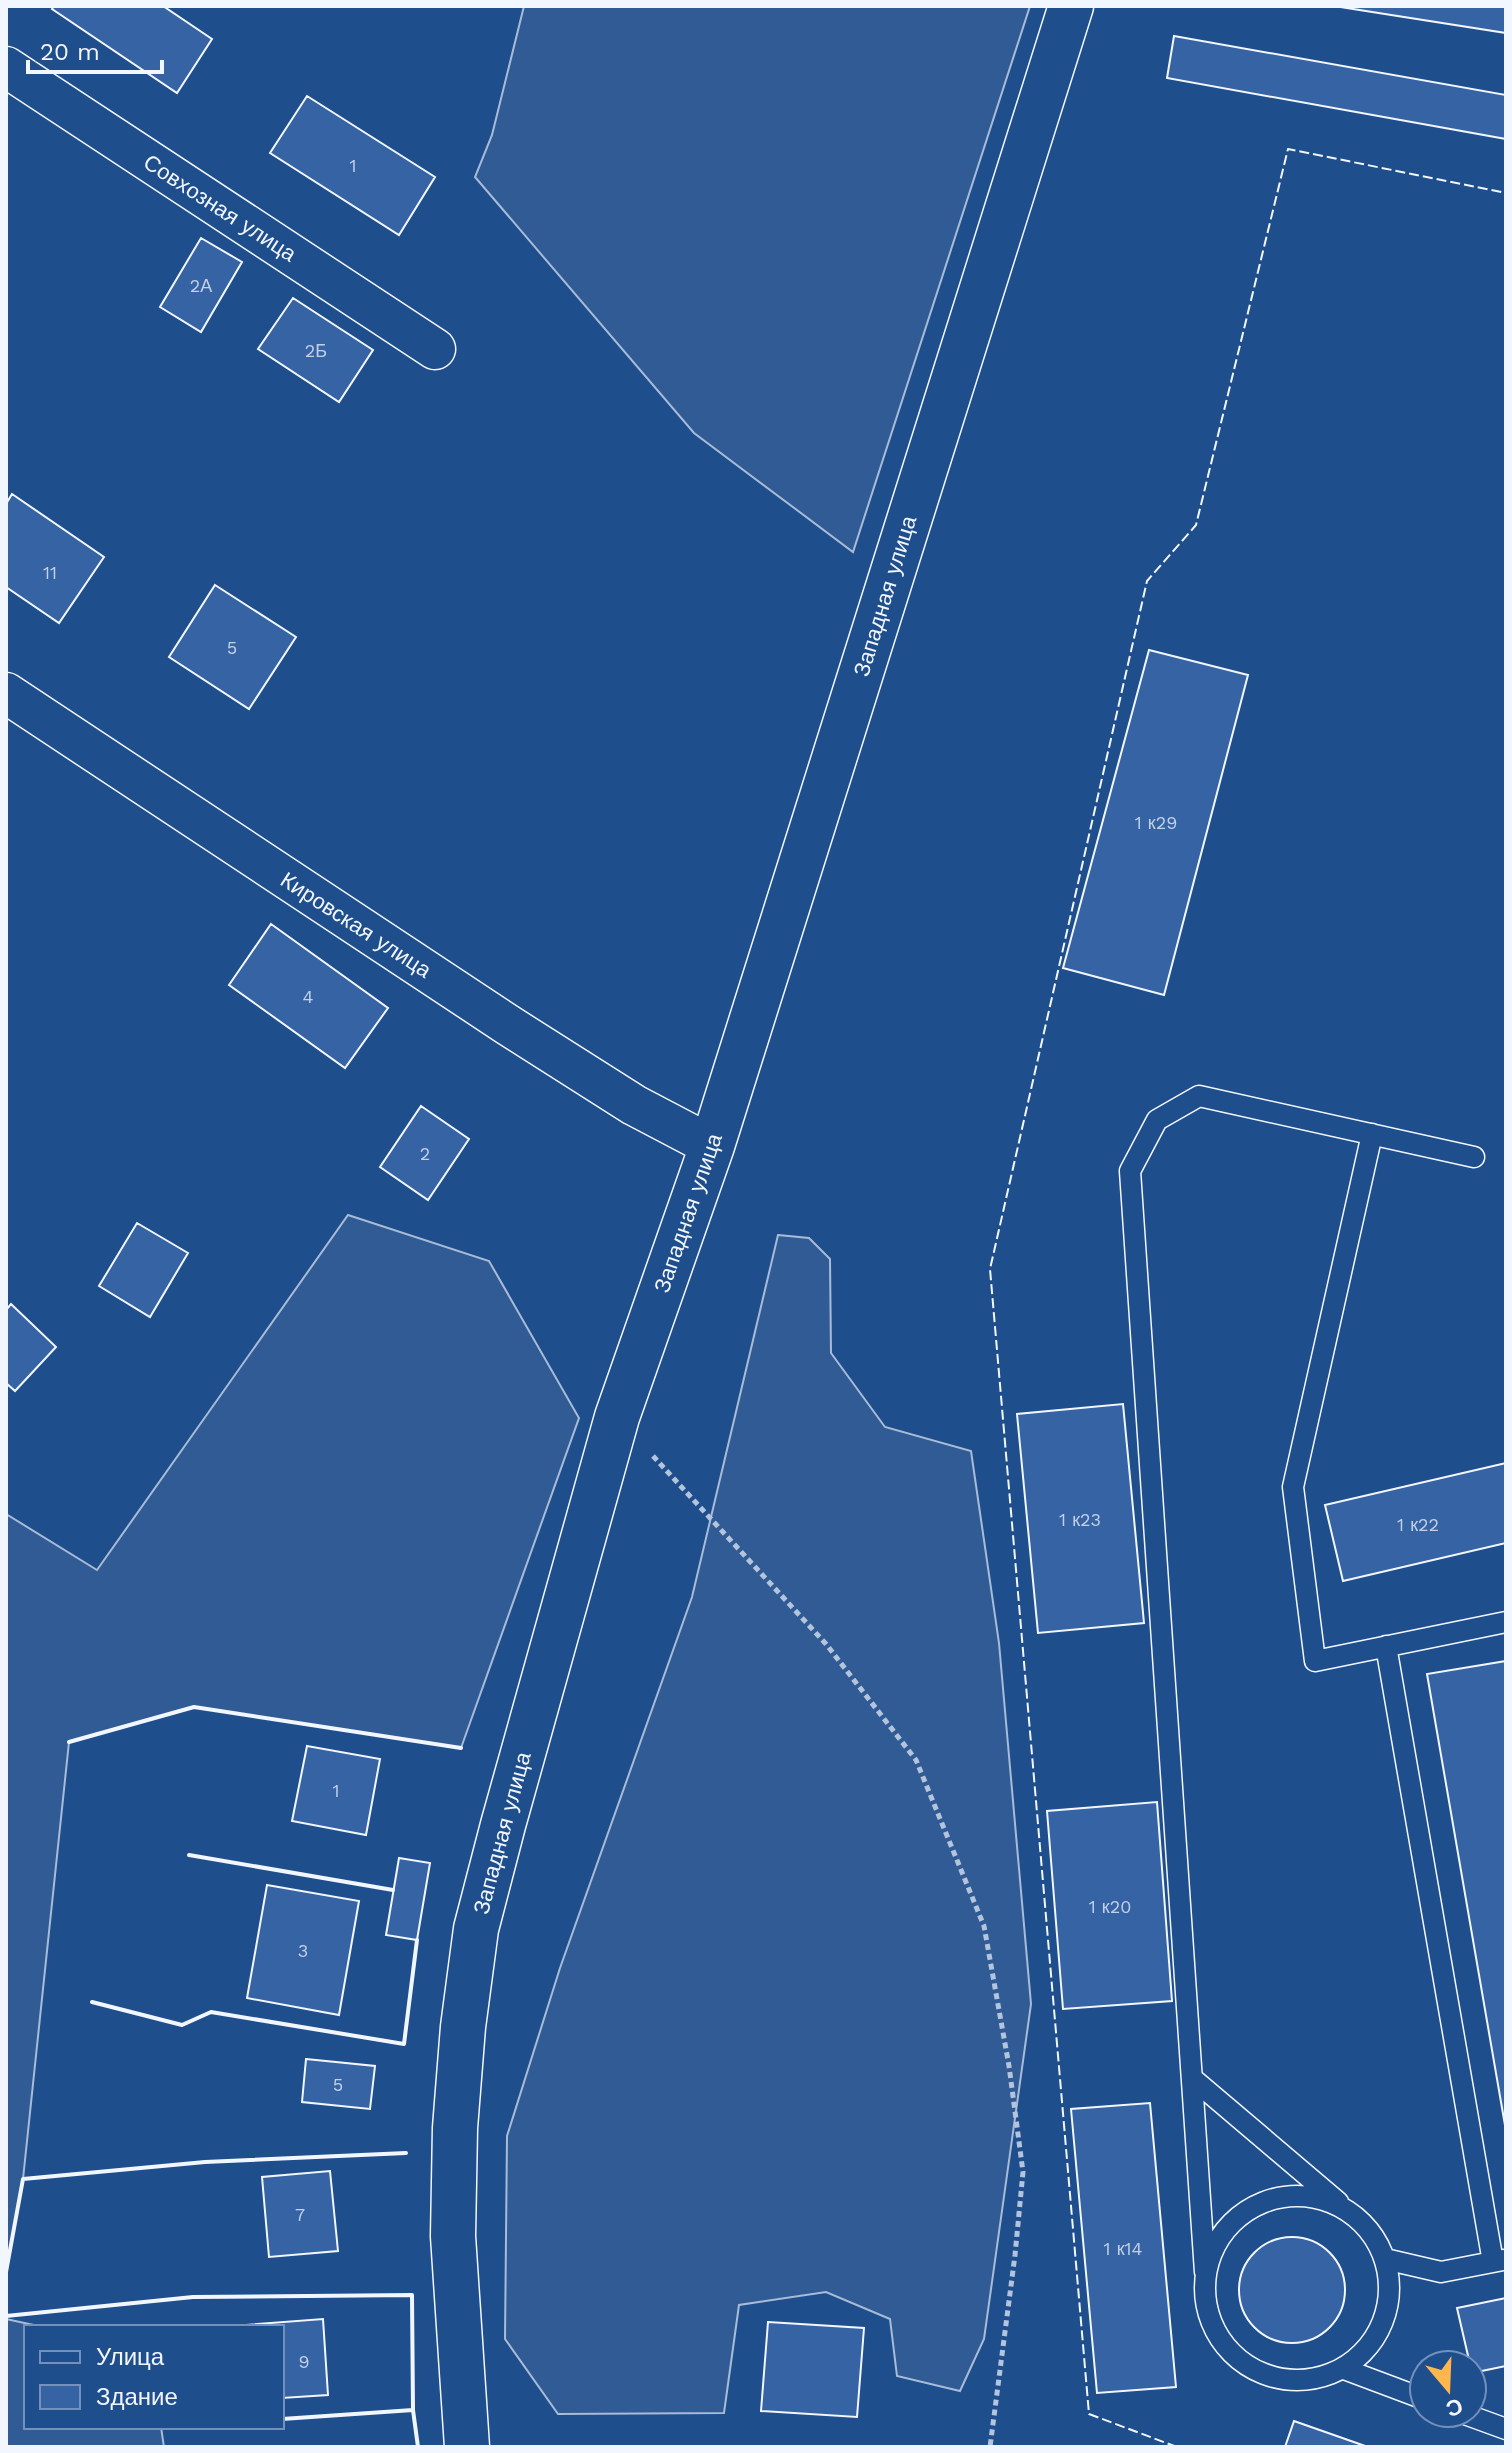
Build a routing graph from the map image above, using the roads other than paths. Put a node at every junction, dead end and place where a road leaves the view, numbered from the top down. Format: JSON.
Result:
{"nodes":[{"id":1,"x":1071,"y":6,"type":"edge"},
{"id":2,"x":6,"y":67,"type":"edge"},
{"id":3,"x":435,"y":349,"type":"dead end"},
{"id":4,"x":6,"y":693,"type":"edge"},
{"id":5,"x":1372,"y":1134,"type":"junction"},
{"id":6,"x":712,"y":1146,"type":"junction"},
{"id":7,"x":1474,"y":1157,"type":"dead end"},
{"id":8,"x":1506,"y":1622,"type":"edge"},
{"id":9,"x":1386,"y":1646,"type":"junction"},
{"id":10,"x":1192,"y":2078,"type":"junction"},
{"id":11,"x":1349,"y":2212,"type":"junction"},
{"id":12,"x":1385,"y":2259,"type":"junction"},
{"id":13,"x":1500,"y":2260,"type":"edge"},
{"id":14,"x":1205,"y":2272,"type":"junction"},
{"id":15,"x":1344,"y":2369,"type":"junction"},
{"id":16,"x":1408,"y":2393,"type":"edge"},
{"id":17,"x":467,"y":2447,"type":"edge"}],
"edges":[{"from":1,"to":6,"type":"street","name":"Западная улица"},
{"from":2,"to":3,"type":"street","name":"Совхозная улица"},
{"from":4,"to":6,"type":"street","name":"Кировская улица"},
{"from":5,"to":7,"type":"lane"},
{"from":5,"to":9,"type":"lane"},
{"from":5,"to":10,"type":"lane"},
{"from":6,"to":17,"type":"street","name":"Западная улица"},
{"from":8,"to":9,"type":"lane"},
{"from":9,"to":13,"type":"lane"},
{"from":10,"to":11,"type":"lane"},
{"from":10,"to":14,"type":"lane"},
{"from":11,"to":12,"type":"lane"},
{"from":11,"to":14,"type":"lane"},
{"from":12,"to":13,"type":"lane"},
{"from":12,"to":15,"type":"lane"},
{"from":14,"to":15,"type":"lane"},
{"from":15,"to":16,"type":"lane"}]}
